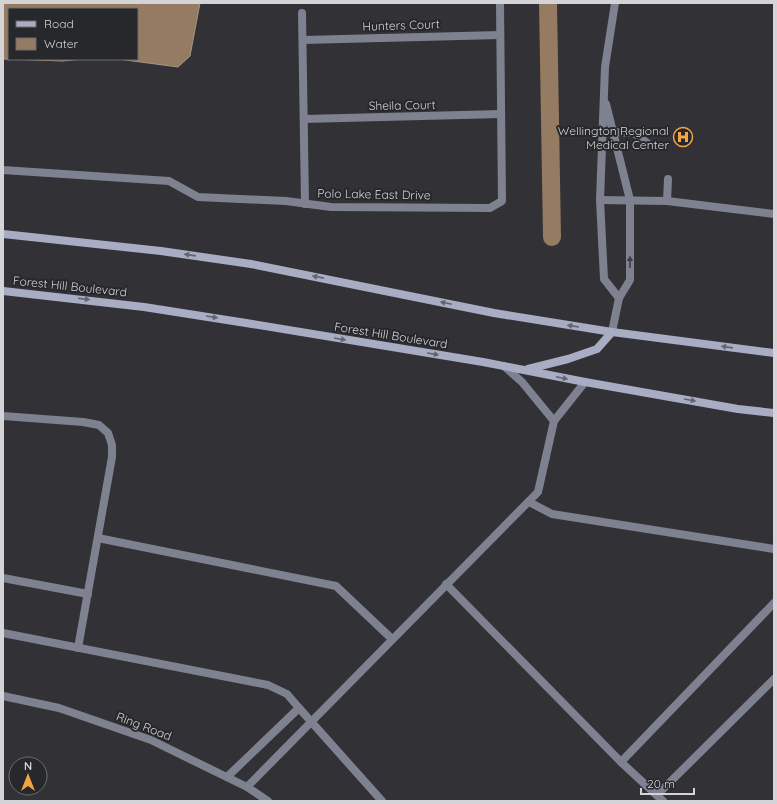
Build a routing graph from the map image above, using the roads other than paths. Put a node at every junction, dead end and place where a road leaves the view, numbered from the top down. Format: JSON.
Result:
{"nodes":[{"id":1,"x":500,"y":3,"type":"edge"},
{"id":2,"x":615,"y":3,"type":"edge"},
{"id":3,"x":302,"y":13,"type":"dead end"},
{"id":4,"x":500,"y":35,"type":"junction"},
{"id":5,"x":303,"y":40,"type":"junction"},
{"id":6,"x":604,"y":91,"type":"junction"},
{"id":7,"x":501,"y":114,"type":"junction"},
{"id":8,"x":304,"y":119,"type":"junction"},
{"id":9,"x":612,"y":132,"type":"junction"},
{"id":10,"x":651,"y":146,"type":"dead end"},
{"id":11,"x":3,"y":170,"type":"edge"},
{"id":12,"x":668,"y":179,"type":"dead end"},
{"id":13,"x":600,"y":200,"type":"junction"},
{"id":14,"x":630,"y":200,"type":"junction"},
{"id":15,"x":667,"y":201,"type":"junction"},
{"id":16,"x":305,"y":204,"type":"junction"},
{"id":17,"x":774,"y":214,"type":"edge"},
{"id":18,"x":3,"y":234,"type":"edge"},
{"id":19,"x":3,"y":291,"type":"edge"},
{"id":20,"x":619,"y":298,"type":"junction"},
{"id":21,"x":612,"y":332,"type":"junction"},
{"id":22,"x":774,"y":353,"type":"edge"},
{"id":23,"x":504,"y":366,"type":"junction"},
{"id":24,"x":524,"y":370,"type":"junction"},
{"id":25,"x":585,"y":382,"type":"junction"},
{"id":26,"x":774,"y":413,"type":"edge"},
{"id":27,"x":3,"y":416,"type":"edge"},
{"id":28,"x":554,"y":421,"type":"junction"},
{"id":29,"x":529,"y":502,"type":"junction"},
{"id":30,"x":98,"y":538,"type":"junction"},
{"id":31,"x":774,"y":549,"type":"edge"},
{"id":32,"x":3,"y":578,"type":"edge"},
{"id":33,"x":446,"y":584,"type":"junction"},
{"id":34,"x":88,"y":594,"type":"junction"},
{"id":35,"x":774,"y":603,"type":"edge"},
{"id":36,"x":3,"y":633,"type":"edge"},
{"id":37,"x":392,"y":639,"type":"junction"},
{"id":38,"x":78,"y":648,"type":"junction"},
{"id":39,"x":774,"y":679,"type":"edge"},
{"id":40,"x":3,"y":696,"type":"edge"},
{"id":41,"x":299,"y":708,"type":"junction"},
{"id":42,"x":311,"y":722,"type":"junction"},
{"id":43,"x":621,"y":762,"type":"junction"},
{"id":44,"x":226,"y":777,"type":"junction"},
{"id":45,"x":247,"y":787,"type":"junction"},
{"id":46,"x":660,"y":798,"type":"edge"},
{"id":47,"x":268,"y":801,"type":"edge"},
{"id":48,"x":382,"y":801,"type":"edge"}],
"edges":[{"from":1,"to":4,"type":"street","name":"Polo Lake East Drive"},
{"from":2,"to":6,"type":"street"},
{"from":3,"to":5,"type":"street"},
{"from":4,"to":5,"type":"street","name":"Hunters Court"},
{"from":4,"to":7,"type":"street","name":"Polo Lake East Drive"},
{"from":5,"to":8,"type":"street"},
{"from":6,"to":9,"type":"street"},
{"from":6,"to":13,"type":"street"},
{"from":7,"to":8,"type":"street","name":"Sheila Court"},
{"from":7,"to":16,"type":"street","name":"Polo Lake East Drive"},
{"from":8,"to":16,"type":"street"},
{"from":9,"to":10,"type":"street"},
{"from":9,"to":14,"type":"street"},
{"from":11,"to":16,"type":"street","name":"Polo Lake East Drive"},
{"from":12,"to":15,"type":"street"},
{"from":13,"to":14,"type":"street"},
{"from":13,"to":20,"type":"street"},
{"from":14,"to":15,"type":"street"},
{"from":20,"to":14,"type":"street","one_way":true},
{"from":15,"to":17,"type":"street"},
{"from":21,"to":18,"type":"main road","one_way":true},
{"from":19,"to":23,"type":"main road","name":"Forest Hill Boulevard","one_way":true},
{"from":20,"to":21,"type":"street"},
{"from":22,"to":21,"type":"main road","one_way":true},
{"from":21,"to":24,"type":"main road"},
{"from":23,"to":24,"type":"main road","name":"Forest Hill Boulevard"},
{"from":23,"to":28,"type":"street"},
{"from":24,"to":25,"type":"main road","name":"Forest Hill Boulevard","one_way":true},
{"from":25,"to":26,"type":"main road","name":"Forest Hill Boulevard","one_way":true},
{"from":25,"to":28,"type":"street"},
{"from":27,"to":30,"type":"street"},
{"from":28,"to":29,"type":"street"},
{"from":29,"to":31,"type":"street"},
{"from":29,"to":33,"type":"street"},
{"from":30,"to":34,"type":"street"},
{"from":30,"to":37,"type":"street"},
{"from":32,"to":34,"type":"street"},
{"from":33,"to":37,"type":"street"},
{"from":33,"to":43,"type":"street"},
{"from":34,"to":38,"type":"street"},
{"from":35,"to":43,"type":"street"},
{"from":36,"to":38,"type":"street"},
{"from":37,"to":42,"type":"street"},
{"from":38,"to":41,"type":"street"},
{"from":39,"to":46,"type":"street"},
{"from":40,"to":44,"type":"street","name":"Ring Road"},
{"from":41,"to":42,"type":"street"},
{"from":41,"to":44,"type":"street"},
{"from":42,"to":45,"type":"street"},
{"from":42,"to":48,"type":"street"},
{"from":43,"to":46,"type":"street"},
{"from":44,"to":45,"type":"street","name":"Ring Road"},
{"from":45,"to":47,"type":"street","name":"Ring Road"}]}
